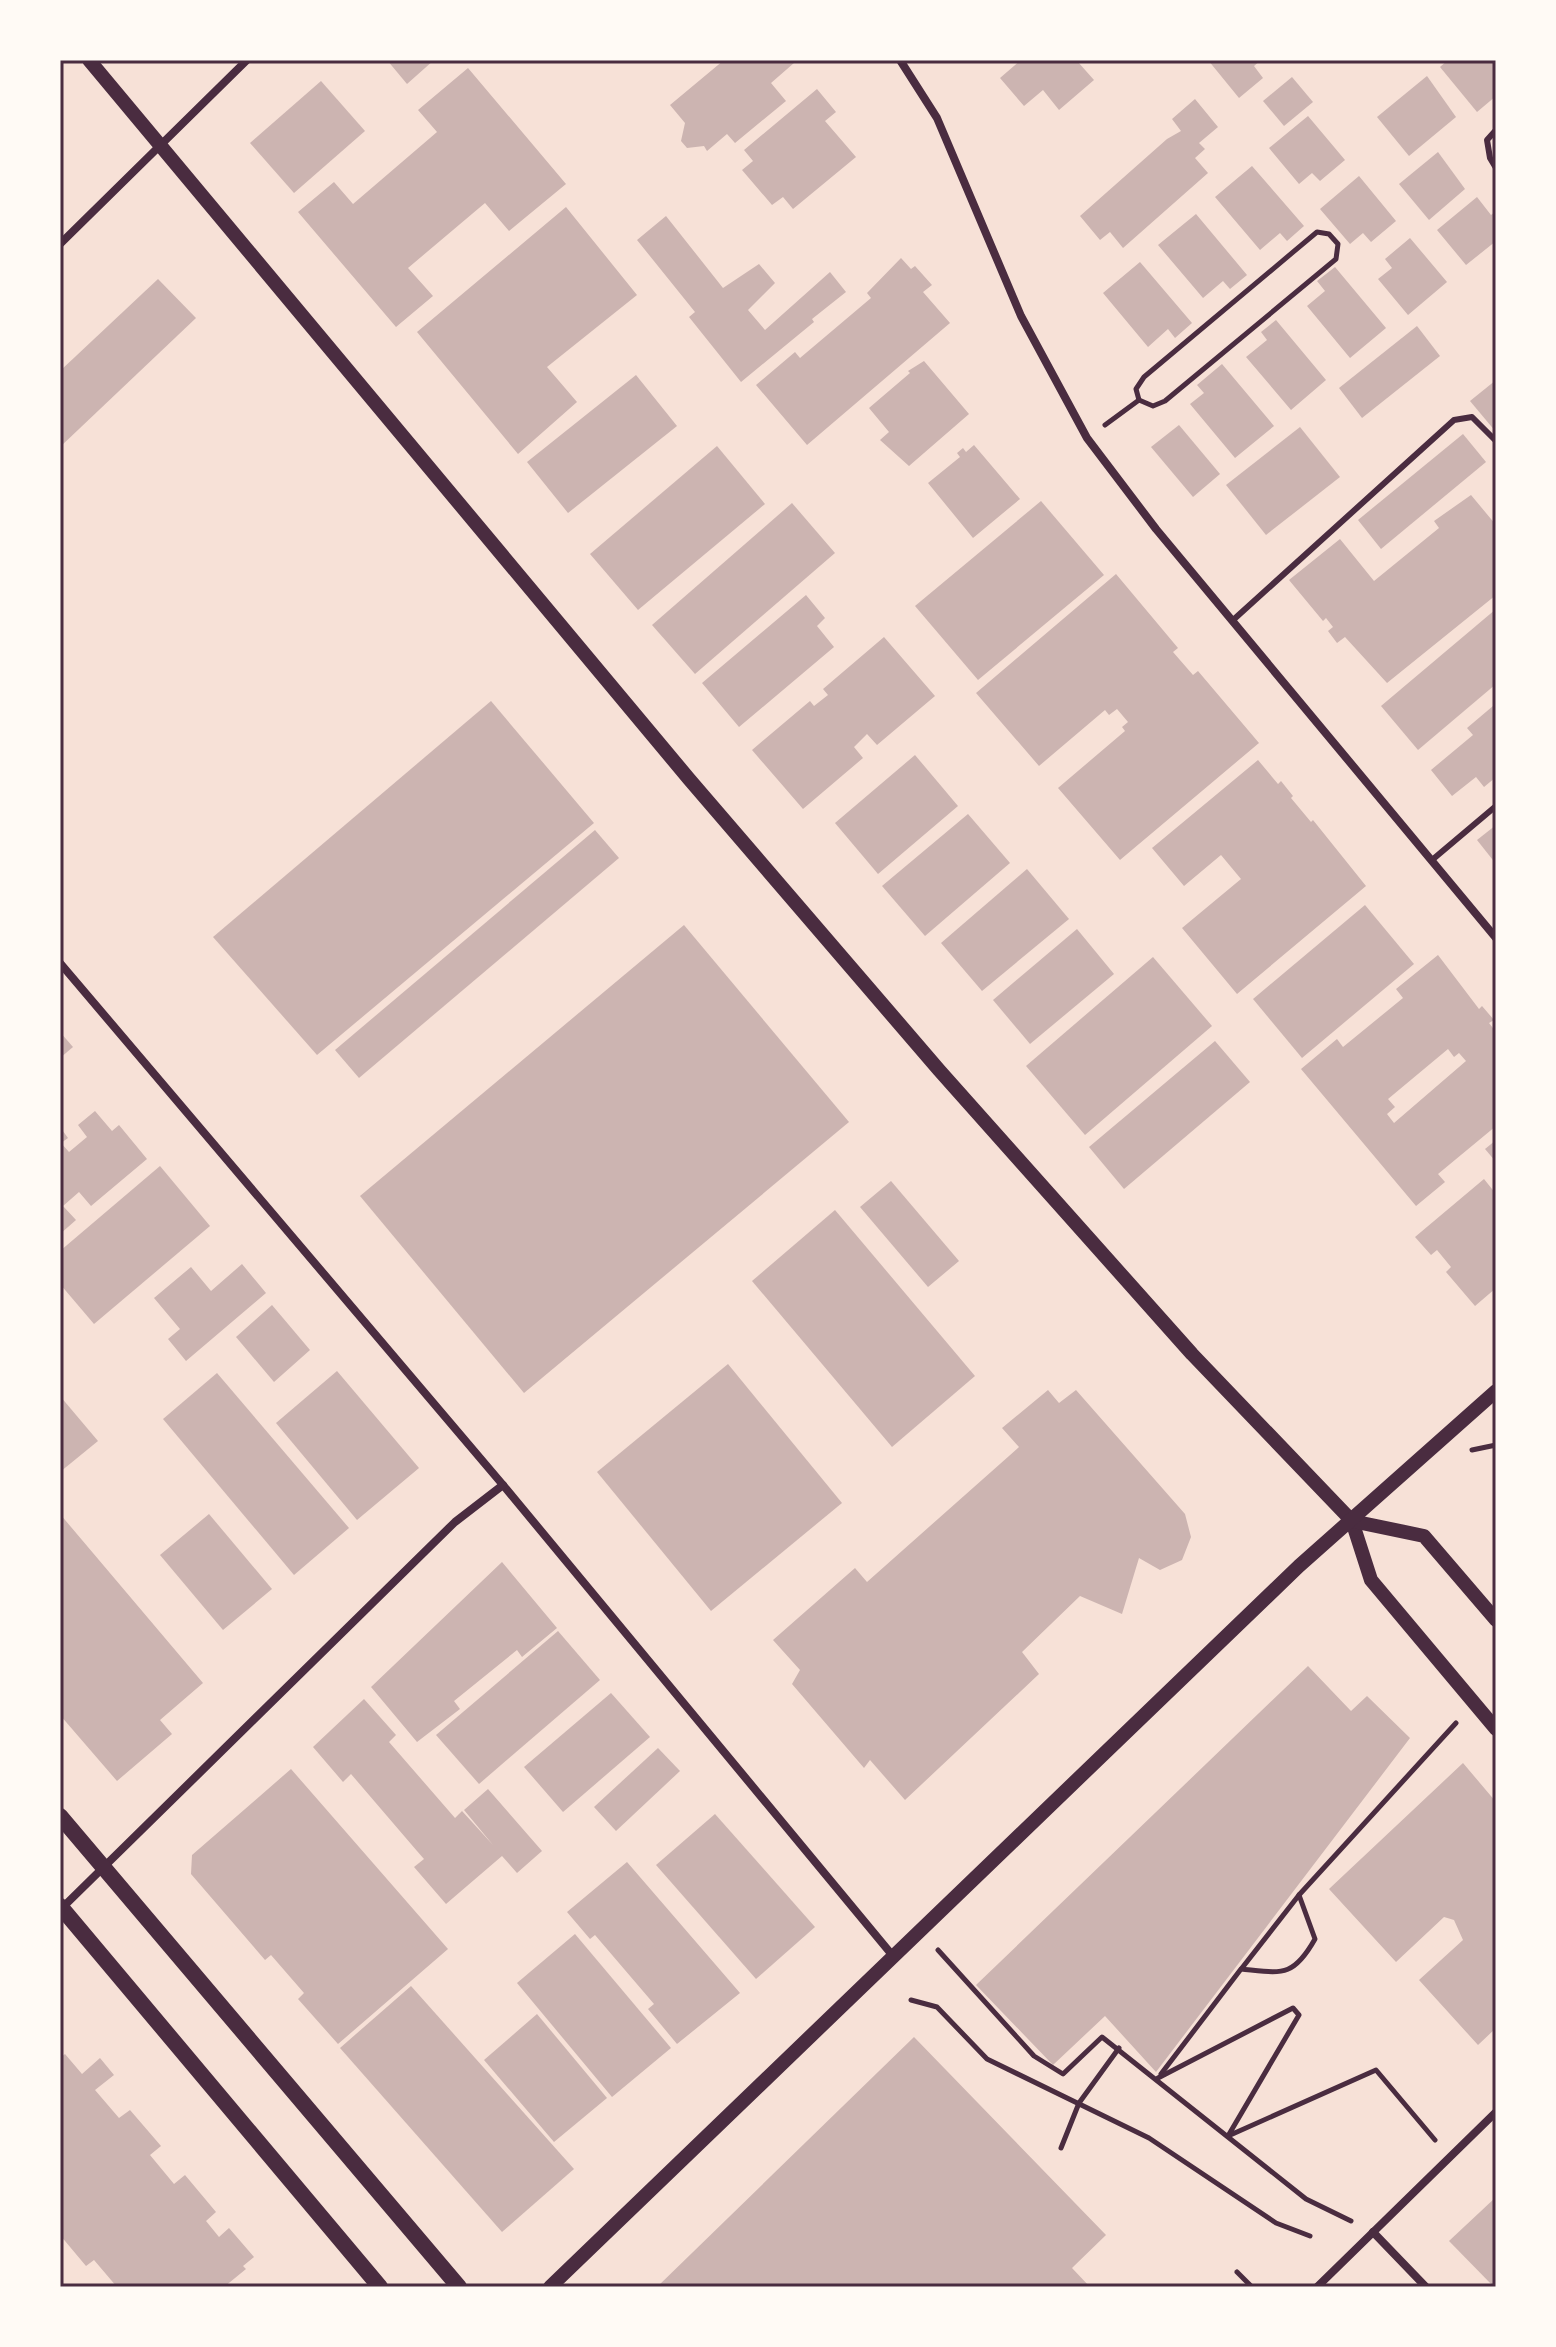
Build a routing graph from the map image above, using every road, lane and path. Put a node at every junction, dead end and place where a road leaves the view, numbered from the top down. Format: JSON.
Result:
{"nodes":[{"id":1,"x":89,"y":60,"type":"edge"},
{"id":2,"x":247,"y":60,"type":"edge"},
{"id":3,"x":900,"y":60,"type":"edge"},
{"id":4,"x":1496,"y":130,"type":"edge"},
{"id":5,"x":160,"y":146,"type":"junction"},
{"id":6,"x":1496,"y":168,"type":"edge"},
{"id":7,"x":60,"y":244,"type":"edge"},
{"id":8,"x":1139,"y":400,"type":"junction"},
{"id":9,"x":1121,"y":412,"type":"dead end"},
{"id":10,"x":1496,"y":441,"type":"edge"},
{"id":11,"x":1232,"y":621,"type":"junction"},
{"id":12,"x":1496,"y":806,"type":"edge"},
{"id":13,"x":1432,"y":860,"type":"junction"},
{"id":14,"x":1496,"y":938,"type":"edge"},
{"id":15,"x":60,"y":963,"type":"edge"},
{"id":16,"x":1496,"y":1391,"type":"edge"},
{"id":17,"x":503,"y":1485,"type":"junction"},
{"id":18,"x":1352,"y":1521,"type":"junction"},
{"id":19,"x":1496,"y":1620,"type":"edge"},
{"id":20,"x":1476,"y":1705,"type":"junction"},
{"id":21,"x":1496,"y":1729,"type":"edge"},
{"id":22,"x":60,"y":1816,"type":"edge"},
{"id":23,"x":104,"y":1868,"type":"junction"},
{"id":24,"x":1299,"y":1895,"type":"junction"},
{"id":25,"x":61,"y":1908,"type":"edge"},
{"id":26,"x":920,"y":1929,"type":"junction"},
{"id":27,"x":893,"y":1956,"type":"junction"},
{"id":28,"x":1241,"y":1969,"type":"junction"},
{"id":29,"x":911,"y":2000,"type":"dead end"},
{"id":30,"x":1119,"y":2048,"type":"junction"},
{"id":31,"x":1158,"y":2078,"type":"junction"},
{"id":32,"x":1079,"y":2103,"type":"junction"},
{"id":33,"x":1496,"y":2112,"type":"edge"},
{"id":34,"x":1228,"y":2136,"type":"junction"},
{"id":35,"x":1061,"y":2148,"type":"dead end"},
{"id":36,"x":1450,"y":2157,"type":"junction"},
{"id":37,"x":1373,"y":2232,"type":"junction"},
{"id":38,"x":1310,"y":2236,"type":"dead end"},
{"id":39,"x":1237,"y":2272,"type":"dead end"},
{"id":40,"x":380,"y":2287,"type":"edge"},
{"id":41,"x":459,"y":2287,"type":"edge"},
{"id":42,"x":550,"y":2287,"type":"edge"},
{"id":43,"x":1252,"y":2287,"type":"edge"},
{"id":44,"x":1317,"y":2287,"type":"edge"},
{"id":45,"x":1426,"y":2287,"type":"edge"}],
"edges":[{"from":1,"to":5,"type":"street"},
{"from":2,"to":5,"type":"street"},
{"from":3,"to":11,"type":"street"},
{"from":4,"to":6,"type":"lane"},
{"from":5,"to":7,"type":"street"},
{"from":5,"to":18,"type":"street"},
{"from":8,"to":8,"type":"path"},
{"from":8,"to":9,"type":"path"},
{"from":10,"to":11,"type":"lane"},
{"from":11,"to":13,"type":"street"},
{"from":12,"to":13,"type":"lane"},
{"from":13,"to":14,"type":"street"},
{"from":15,"to":17,"type":"street"},
{"from":16,"to":18,"type":"street"},
{"from":17,"to":23,"type":"street"},
{"from":17,"to":27,"type":"street"},
{"from":18,"to":19,"type":"street"},
{"from":18,"to":20,"type":"street"},
{"from":18,"to":26,"type":"street"},
{"from":20,"to":21,"type":"street"},
{"from":20,"to":24,"type":"path"},
{"from":22,"to":23,"type":"main road"},
{"from":23,"to":25,"type":"street"},
{"from":23,"to":41,"type":"main road"},
{"from":24,"to":28,"type":"path"},
{"from":24,"to":28,"type":"path"},
{"from":25,"to":40,"type":"main road"},
{"from":26,"to":27,"type":"street"},
{"from":26,"to":30,"type":"path"},
{"from":27,"to":42,"type":"street"},
{"from":28,"to":31,"type":"path"},
{"from":29,"to":32,"type":"path"},
{"from":30,"to":31,"type":"path"},
{"from":30,"to":32,"type":"path"},
{"from":31,"to":34,"type":"path"},
{"from":31,"to":34,"type":"path"},
{"from":32,"to":35,"type":"path"},
{"from":32,"to":38,"type":"path"},
{"from":33,"to":36,"type":"street"},
{"from":34,"to":36,"type":"path"},
{"from":34,"to":37,"type":"path"},
{"from":36,"to":37,"type":"street"},
{"from":37,"to":44,"type":"street"},
{"from":37,"to":45,"type":"street"},
{"from":39,"to":43,"type":"path"}]}
